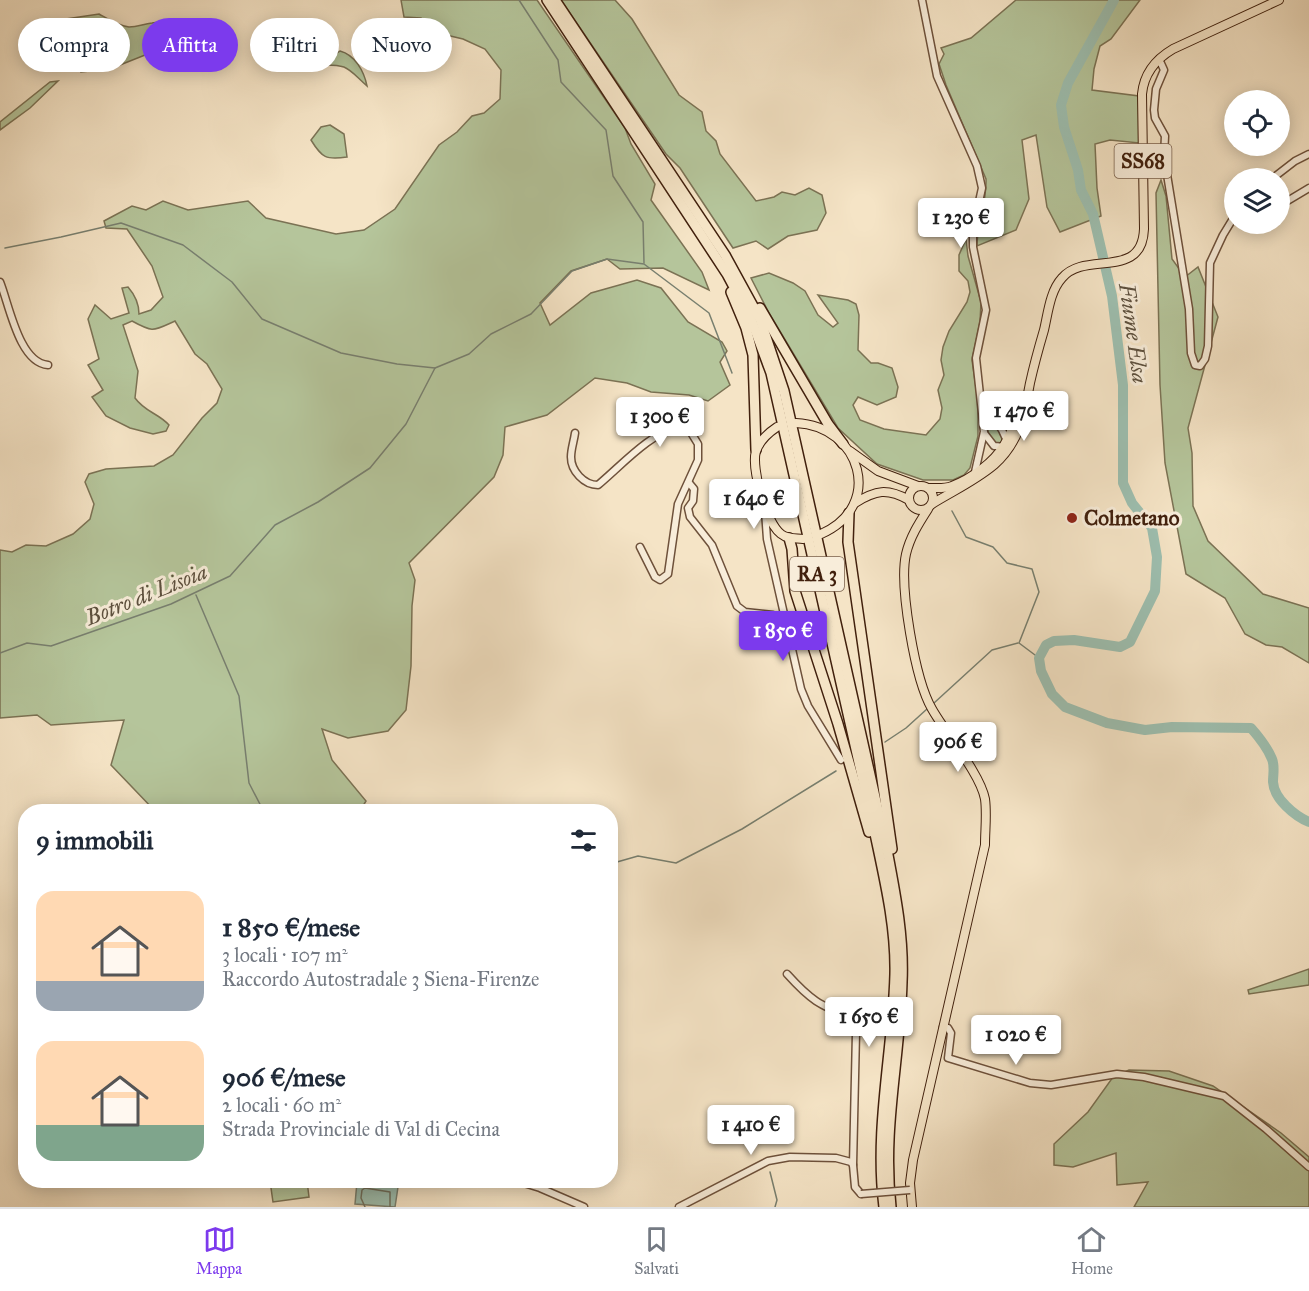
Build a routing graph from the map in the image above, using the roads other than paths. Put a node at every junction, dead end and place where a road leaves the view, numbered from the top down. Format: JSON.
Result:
{"nodes":[{"id":1,"x":547,"y":0,"type":"edge"},
{"id":2,"x":555,"y":0,"type":"edge"},
{"id":3,"x":922,"y":0,"type":"edge"},
{"id":4,"x":1279,"y":0,"type":"edge"},
{"id":5,"x":1159,"y":59,"type":"junction"},
{"id":6,"x":635,"y":134,"type":"junction"},
{"id":7,"x":1309,"y":154,"type":"edge"},
{"id":8,"x":662,"y":160,"type":"junction"},
{"id":9,"x":1286,"y":168,"type":"edge"},
{"id":10,"x":1309,"y":188,"type":"edge"},
{"id":11,"x":1290,"y":199,"type":"edge"},
{"id":12,"x":1224,"y":232,"type":"edge"},
{"id":13,"x":0,"y":282,"type":"edge"},
{"id":14,"x":48,"y":364,"type":"dead end"},
{"id":15,"x":982,"y":401,"type":"junction"},
{"id":16,"x":1021,"y":417,"type":"junction"},
{"id":17,"x":994,"y":419,"type":"junction"},
{"id":18,"x":796,"y":423,"type":"dead end"},
{"id":19,"x":777,"y":427,"type":"dead end"},
{"id":20,"x":984,"y":432,"type":"junction"},
{"id":21,"x":575,"y":433,"type":"dead end"},
{"id":22,"x":1005,"y":445,"type":"junction"},
{"id":23,"x":846,"y":447,"type":"junction"},
{"id":24,"x":756,"y":450,"type":"junction"},
{"id":25,"x":977,"y":474,"type":"junction"},
{"id":26,"x":689,"y":483,"type":"junction"},
{"id":27,"x":918,"y":486,"type":"junction"},
{"id":28,"x":929,"y":488,"type":"junction"},
{"id":29,"x":855,"y":502,"type":"junction"},
{"id":30,"x":910,"y":503,"type":"junction"},
{"id":31,"x":930,"y":506,"type":"junction"},
{"id":32,"x":765,"y":511,"type":"junction"},
{"id":33,"x":849,"y":513,"type":"junction"},
{"id":34,"x":821,"y":534,"type":"dead end"},
{"id":35,"x":913,"y":534,"type":"junction"},
{"id":36,"x":785,"y":536,"type":"junction"},
{"id":37,"x":803,"y":538,"type":"dead end"},
{"id":38,"x":769,"y":546,"type":"junction"},
{"id":39,"x":640,"y":547,"type":"dead end"},
{"id":40,"x":786,"y":621,"type":"junction"},
{"id":41,"x":841,"y":760,"type":"dead end"},
{"id":42,"x":787,"y":974,"type":"dead end"},
{"id":43,"x":901,"y":1008,"type":"junction"},
{"id":44,"x":943,"y":1027,"type":"junction"},
{"id":45,"x":887,"y":1066,"type":"junction"},
{"id":46,"x":853,"y":1165,"type":"junction"},
{"id":47,"x":1309,"y":1167,"type":"edge"},
{"id":48,"x":540,"y":1188,"type":"edge"},
{"id":49,"x":910,"y":1190,"type":"junction"},
{"id":50,"x":584,"y":1207,"type":"edge"},
{"id":51,"x":679,"y":1207,"type":"edge"},
{"id":52,"x":884,"y":1207,"type":"edge"},
{"id":53,"x":891,"y":1207,"type":"edge"},
{"id":54,"x":912,"y":1207,"type":"edge"}],
"edges":[{"from":1,"to":6,"type":"highway","number":"RA 3"},
{"from":2,"to":8,"type":"highway","number":"RA 3"},
{"from":3,"to":15,"type":"street"},
{"from":4,"to":5,"type":"main road","number":"SS68"},
{"from":5,"to":12,"type":"street"},
{"from":5,"to":16,"type":"main road","number":"SS68"},
{"from":6,"to":24,"type":"highway"},
{"from":6,"to":45,"type":"highway","number":"RA 3"},
{"from":7,"to":9,"type":"street"},
{"from":8,"to":23,"type":"highway"},
{"from":8,"to":43,"type":"highway","number":"RA 3"},
{"from":10,"to":11,"type":"street"},
{"from":13,"to":14,"type":"street"},
{"from":15,"to":17,"type":"street"},
{"from":15,"to":20,"type":"street"},
{"from":16,"to":17,"type":"street"},
{"from":16,"to":22,"type":"main road","number":"SS68"},
{"from":16,"to":25,"type":"main road","number":"SS68"},
{"from":17,"to":22,"type":"street"},
{"from":18,"to":23,"type":"main road"},
{"from":19,"to":24,"type":"main road"},
{"from":20,"to":22,"type":"street"},
{"from":20,"to":25,"type":"street"},
{"from":21,"to":26,"type":"street"},
{"from":22,"to":25,"type":"main road","number":"SS68"},
{"from":23,"to":27,"type":"main road"},
{"from":23,"to":29,"type":"main road"},
{"from":24,"to":32,"type":"main road"},
{"from":25,"to":28,"type":"main road","number":"SS68"},
{"from":25,"to":31,"type":"main road","number":"SS68"},
{"from":26,"to":39,"type":"street"},
{"from":26,"to":40,"type":"street"},
{"from":27,"to":28,"type":"main road","number":"SS68"},
{"from":27,"to":30,"type":"main road"},
{"from":28,"to":31,"type":"main road"},
{"from":29,"to":30,"type":"main road"},
{"from":29,"to":33,"type":"main road"},
{"from":30,"to":31,"type":"main road"},
{"from":30,"to":35,"type":"main road"},
{"from":31,"to":35,"type":"main road"},
{"from":32,"to":36,"type":"main road"},
{"from":32,"to":38,"type":"street"},
{"from":33,"to":34,"type":"main road"},
{"from":33,"to":43,"type":"highway"},
{"from":35,"to":44,"type":"main road"},
{"from":36,"to":37,"type":"main road"},
{"from":36,"to":38,"type":"street"},
{"from":36,"to":45,"type":"highway"},
{"from":38,"to":40,"type":"street"},
{"from":40,"to":41,"type":"street"},
{"from":42,"to":46,"type":"street"},
{"from":43,"to":53,"type":"highway","number":"RA 3"},
{"from":44,"to":47,"type":"street"},
{"from":44,"to":49,"type":"main road"},
{"from":45,"to":52,"type":"highway","number":"RA 3"},
{"from":46,"to":49,"type":"street","bridge":true},
{"from":46,"to":51,"type":"street"},
{"from":48,"to":50,"type":"street"},
{"from":49,"to":54,"type":"main road"}]}
